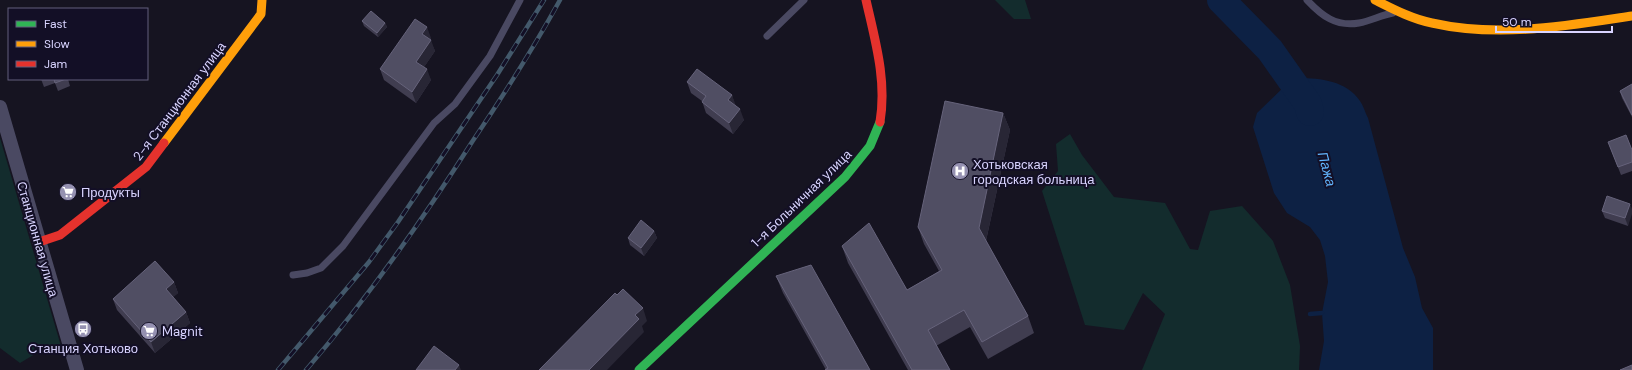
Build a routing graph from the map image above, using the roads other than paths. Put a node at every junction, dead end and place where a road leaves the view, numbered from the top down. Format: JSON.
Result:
{"nodes":[{"id":1,"x":262,"y":0,"type":"edge"},
{"id":2,"x":520,"y":0,"type":"edge"},
{"id":3,"x":804,"y":0,"type":"edge"},
{"id":4,"x":866,"y":0,"type":"edge"},
{"id":5,"x":1307,"y":0,"type":"edge"},
{"id":6,"x":1375,"y":0,"type":"edge"},
{"id":7,"x":1401,"y":12,"type":"junction"},
{"id":8,"x":1632,"y":16,"type":"edge"},
{"id":9,"x":767,"y":36,"type":"dead end"},
{"id":10,"x":0,"y":107,"type":"edge"},
{"id":11,"x":39,"y":242,"type":"junction"},
{"id":12,"x":293,"y":275,"type":"dead end"},
{"id":13,"x":77,"y":370,"type":"edge"},
{"id":14,"x":639,"y":370,"type":"edge"}],
"edges":[{"from":1,"to":11,"type":"street","name":"2-я Станционная улица"},
{"from":2,"to":12,"type":"lane"},
{"from":3,"to":9,"type":"lane"},
{"from":4,"to":14,"type":"street","name":"1-я Больничная улица"},
{"from":5,"to":7,"type":"lane"},
{"from":6,"to":7,"type":"street"},
{"from":7,"to":8,"type":"street"},
{"from":10,"to":11,"type":"street","name":"Станционная улица"},
{"from":11,"to":13,"type":"street","name":"Станционная улица"}]}
